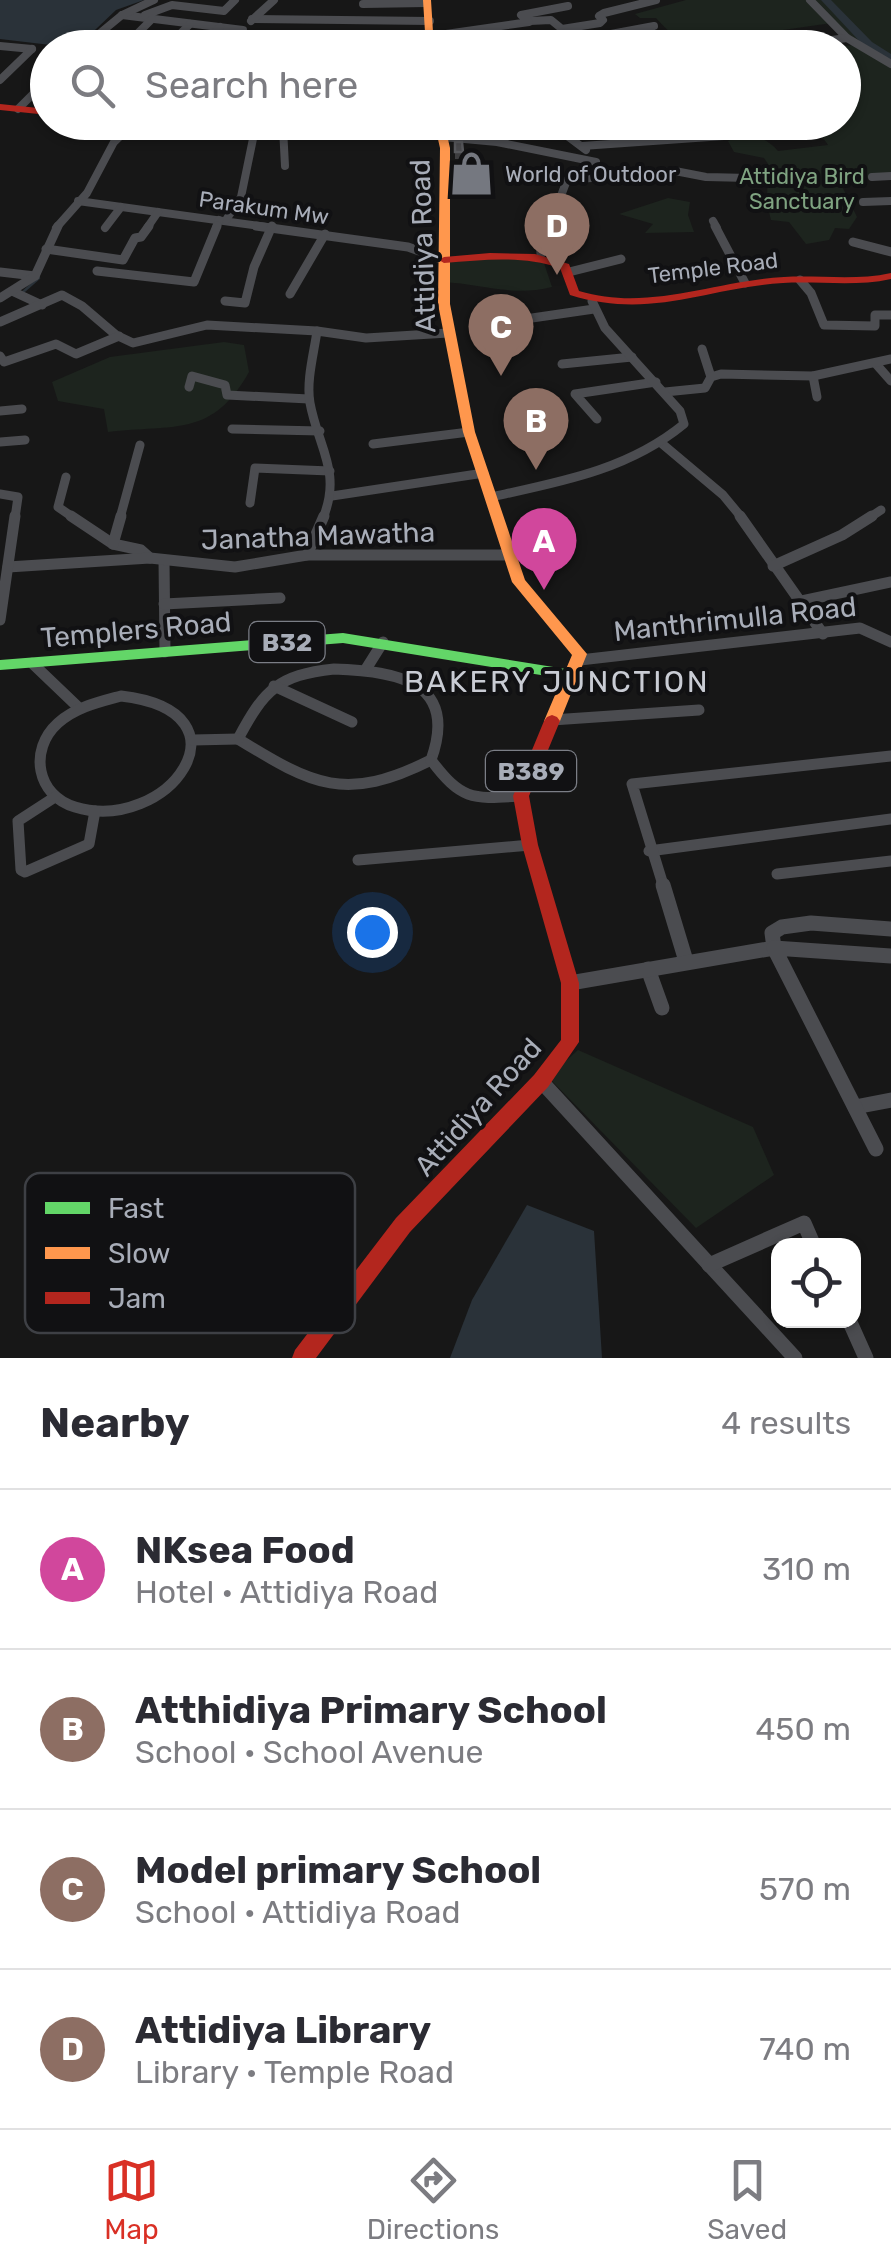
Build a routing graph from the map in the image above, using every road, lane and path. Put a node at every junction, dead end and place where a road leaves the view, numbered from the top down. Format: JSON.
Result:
{"nodes":[{"id":1,"x":154,"y":0,"type":"edge"},
{"id":2,"x":204,"y":0,"type":"edge"},
{"id":3,"x":235,"y":0,"type":"edge"},
{"id":4,"x":274,"y":0,"type":"edge"},
{"id":5,"x":656,"y":0,"type":"edge"},
{"id":6,"x":810,"y":0,"type":"edge"},
{"id":7,"x":427,"y":1,"type":"edge"},
{"id":8,"x":363,"y":4,"type":"dead end"},
{"id":9,"x":568,"y":6,"type":"dead end"},
{"id":10,"x":187,"y":7,"type":"junction"},
{"id":11,"x":122,"y":15,"type":"junction"},
{"id":12,"x":140,"y":17,"type":"junction"},
{"id":13,"x":152,"y":19,"type":"junction"},
{"id":14,"x":252,"y":19,"type":"junction"},
{"id":15,"x":530,"y":22,"type":"junction"},
{"id":16,"x":190,"y":24,"type":"junction"},
{"id":17,"x":654,"y":26,"type":"dead end"},
{"id":18,"x":220,"y":27,"type":"junction"},
{"id":19,"x":103,"y":30,"type":"edge"},
{"id":20,"x":141,"y":30,"type":"edge"},
{"id":21,"x":184,"y":30,"type":"edge"},
{"id":22,"x":217,"y":30,"type":"edge"},
{"id":23,"x":243,"y":30,"type":"joint"},
{"id":24,"x":356,"y":30,"type":"edge"},
{"id":25,"x":430,"y":30,"type":"edge"},
{"id":26,"x":480,"y":30,"type":"edge"},
{"id":27,"x":632,"y":30,"type":"edge"},
{"id":28,"x":840,"y":30,"type":"edge"},
{"id":29,"x":0,"y":46,"type":"edge"},
{"id":30,"x":861,"y":46,"type":"edge"},
{"id":31,"x":30,"y":49,"type":"edge"},
{"id":32,"x":30,"y":51,"type":"edge"},
{"id":33,"x":891,"y":64,"type":"edge"},
{"id":34,"x":0,"y":80,"type":"edge"},
{"id":35,"x":116,"y":140,"type":"edge"},
{"id":36,"x":253,"y":140,"type":"edge"},
{"id":37,"x":284,"y":140,"type":"edge"},
{"id":38,"x":441,"y":140,"type":"edge"},
{"id":39,"x":488,"y":140,"type":"edge"},
{"id":40,"x":574,"y":140,"type":"edge"},
{"id":41,"x":649,"y":140,"type":"edge"},
{"id":42,"x":619,"y":142,"type":"joint"},
{"id":43,"x":582,"y":146,"type":"junction"},
{"id":44,"x":596,"y":162,"type":"junction"},
{"id":45,"x":285,"y":166,"type":"dead end"},
{"id":46,"x":601,"y":176,"type":"junction"},
{"id":47,"x":891,"y":176,"type":"edge"},
{"id":48,"x":872,"y":177,"type":"dead end"},
{"id":49,"x":749,"y":178,"type":"dead end"},
{"id":50,"x":78,"y":201,"type":"junction"},
{"id":51,"x":891,"y":201,"type":"edge"},
{"id":52,"x":863,"y":202,"type":"dead end"},
{"id":53,"x":121,"y":207,"type":"junction"},
{"id":54,"x":158,"y":212,"type":"junction"},
{"id":55,"x":223,"y":220,"type":"junction"},
{"id":56,"x":713,"y":222,"type":"dead end"},
{"id":57,"x":272,"y":226,"type":"junction"},
{"id":58,"x":105,"y":228,"type":"dead end"},
{"id":59,"x":325,"y":234,"type":"junction"},
{"id":60,"x":853,"y":242,"type":"dead end"},
{"id":61,"x":46,"y":249,"type":"junction"},
{"id":62,"x":891,"y":252,"type":"edge"},
{"id":63,"x":540,"y":254,"type":"junction"},
{"id":64,"x":621,"y":259,"type":"dead end"},
{"id":65,"x":444,"y":260,"type":"junction"},
{"id":66,"x":97,"y":271,"type":"dead end"},
{"id":67,"x":0,"y":272,"type":"edge"},
{"id":68,"x":568,"y":272,"type":"junction"},
{"id":69,"x":35,"y":276,"type":"junction"},
{"id":70,"x":891,"y":276,"type":"edge"},
{"id":71,"x":800,"y":280,"type":"junction"},
{"id":72,"x":744,"y":283,"type":"junction"},
{"id":73,"x":17,"y":293,"type":"junction"},
{"id":74,"x":290,"y":294,"type":"dead end"},
{"id":75,"x":0,"y":298,"type":"edge"},
{"id":76,"x":224,"y":301,"type":"dead end"},
{"id":77,"x":42,"y":305,"type":"junction"},
{"id":78,"x":593,"y":305,"type":"junction"},
{"id":79,"x":891,"y":315,"type":"edge"},
{"id":80,"x":532,"y":318,"type":"dead end"},
{"id":81,"x":0,"y":322,"type":"edge"},
{"id":82,"x":317,"y":331,"type":"junction"},
{"id":83,"x":448,"y":334,"type":"junction"},
{"id":84,"x":119,"y":336,"type":"junction"},
{"id":85,"x":702,"y":349,"type":"dead end"},
{"id":86,"x":0,"y":356,"type":"edge"},
{"id":87,"x":632,"y":357,"type":"junction"},
{"id":88,"x":891,"y":360,"type":"edge"},
{"id":89,"x":562,"y":364,"type":"dead end"},
{"id":90,"x":876,"y":364,"type":"junction"},
{"id":91,"x":711,"y":376,"type":"junction"},
{"id":92,"x":813,"y":376,"type":"junction"},
{"id":93,"x":891,"y":381,"type":"edge"},
{"id":94,"x":656,"y":382,"type":"junction"},
{"id":95,"x":189,"y":386,"type":"dead end"},
{"id":96,"x":665,"y":392,"type":"junction"},
{"id":97,"x":817,"y":398,"type":"dead end"},
{"id":98,"x":309,"y":399,"type":"junction"},
{"id":99,"x":22,"y":409,"type":"dead end"},
{"id":100,"x":0,"y":411,"type":"edge"},
{"id":101,"x":598,"y":419,"type":"dead end"},
{"id":102,"x":232,"y":429,"type":"dead end"},
{"id":103,"x":320,"y":431,"type":"junction"},
{"id":104,"x":470,"y":432,"type":"junction"},
{"id":105,"x":25,"y":440,"type":"dead end"},
{"id":106,"x":0,"y":442,"type":"edge"},
{"id":107,"x":660,"y":442,"type":"junction"},
{"id":108,"x":373,"y":444,"type":"dead end"},
{"id":109,"x":140,"y":445,"type":"dead end"},
{"id":110,"x":330,"y":471,"type":"junction"},
{"id":111,"x":484,"y":474,"type":"junction"},
{"id":112,"x":66,"y":477,"type":"dead end"},
{"id":113,"x":0,"y":494,"type":"edge"},
{"id":114,"x":332,"y":496,"type":"junction"},
{"id":115,"x":491,"y":497,"type":"junction"},
{"id":116,"x":250,"y":503,"type":"dead end"},
{"id":117,"x":881,"y":510,"type":"dead end"},
{"id":118,"x":113,"y":544,"type":"junction"},
{"id":119,"x":509,"y":554,"type":"junction"},
{"id":120,"x":307,"y":555,"type":"junction"},
{"id":121,"x":150,"y":558,"type":"junction"},
{"id":122,"x":164,"y":560,"type":"junction"},
{"id":123,"x":8,"y":566,"type":"junction"},
{"id":124,"x":773,"y":566,"type":"junction"},
{"id":125,"x":891,"y":582,"type":"edge"},
{"id":126,"x":280,"y":598,"type":"dead end"},
{"id":127,"x":797,"y":602,"type":"junction"},
{"id":128,"x":164,"y":604,"type":"junction"},
{"id":129,"x":0,"y":620,"type":"edge"},
{"id":130,"x":822,"y":634,"type":"junction"},
{"id":131,"x":383,"y":642,"type":"junction"},
{"id":132,"x":891,"y":642,"type":"edge"},
{"id":133,"x":165,"y":652,"type":"junction"},
{"id":134,"x":32,"y":663,"type":"junction"},
{"id":135,"x":0,"y":665,"type":"edge"},
{"id":136,"x":576,"y":667,"type":"junction"},
{"id":137,"x":366,"y":668,"type":"junction"},
{"id":138,"x":274,"y":686,"type":"junction"},
{"id":139,"x":78,"y":707,"type":"junction"},
{"id":140,"x":699,"y":710,"type":"dead end"},
{"id":141,"x":552,"y":720,"type":"junction"},
{"id":142,"x":352,"y":722,"type":"dead end"},
{"id":143,"x":238,"y":739,"type":"junction"},
{"id":144,"x":192,"y":740,"type":"junction"},
{"id":145,"x":891,"y":756,"type":"edge"},
{"id":146,"x":432,"y":760,"type":"junction"},
{"id":147,"x":521,"y":796,"type":"junction"},
{"id":148,"x":55,"y":798,"type":"junction"},
{"id":149,"x":95,"y":811,"type":"junction"},
{"id":150,"x":891,"y":819,"type":"edge"},
{"id":151,"x":530,"y":845,"type":"junction"},
{"id":152,"x":649,"y":850,"type":"junction"},
{"id":153,"x":358,"y":860,"type":"dead end"},
{"id":154,"x":891,"y":862,"type":"edge"},
{"id":155,"x":778,"y":874,"type":"dead end"},
{"id":156,"x":891,"y":929,"type":"edge"},
{"id":157,"x":774,"y":948,"type":"junction"},
{"id":158,"x":891,"y":956,"type":"edge"},
{"id":159,"x":686,"y":961,"type":"junction"},
{"id":160,"x":648,"y":969,"type":"junction"},
{"id":161,"x":570,"y":983,"type":"junction"},
{"id":162,"x":662,"y":1008,"type":"dead end"},
{"id":163,"x":540,"y":1081,"type":"junction"},
{"id":164,"x":891,"y":1100,"type":"edge"},
{"id":165,"x":855,"y":1106,"type":"junction"},
{"id":166,"x":876,"y":1148,"type":"dead end"},
{"id":167,"x":811,"y":1238,"type":"edge"},
{"id":168,"x":710,"y":1264,"type":"junction"},
{"id":169,"x":355,"y":1288,"type":"edge"},
{"id":170,"x":853,"y":1328,"type":"edge"},
{"id":171,"x":322,"y":1333,"type":"edge"},
{"id":172,"x":303,"y":1358,"type":"edge"},
{"id":173,"x":795,"y":1358,"type":"edge"},
{"id":174,"x":866,"y":1358,"type":"edge"}],
"edges":[{"from":1,"to":11,"type":"street"},
{"from":2,"to":10,"type":"street"},
{"from":3,"to":10,"type":"street"},
{"from":4,"to":14,"type":"street"},
{"from":5,"to":15,"type":"street"},
{"from":6,"to":28,"type":"street"},
{"from":7,"to":8,"type":"street"},
{"from":7,"to":25,"type":"main road"},
{"from":9,"to":15,"type":"street"},
{"from":10,"to":12,"type":"street"},
{"from":11,"to":12,"type":"street"},
{"from":11,"to":19,"type":"street"},
{"from":12,"to":13,"type":"street"},
{"from":13,"to":16,"type":"street"},
{"from":13,"to":20,"type":"street"},
{"from":14,"to":23,"type":"street"},
{"from":14,"to":24,"type":"street"},
{"from":15,"to":26,"type":"street"},
{"from":16,"to":18,"type":"street"},
{"from":16,"to":21,"type":"street"},
{"from":17,"to":27,"type":"street"},
{"from":18,"to":22,"type":"street"},
{"from":18,"to":23,"type":"street"},
{"from":29,"to":31,"type":"street"},
{"from":30,"to":33,"type":"street"},
{"from":32,"to":34,"type":"street"},
{"from":35,"to":50,"type":"street"},
{"from":36,"to":55,"type":"street"},
{"from":37,"to":45,"type":"street"},
{"from":38,"to":65,"type":"main road","name":"Attidiya Road"},
{"from":39,"to":44,"type":"street"},
{"from":40,"to":43,"type":"street"},
{"from":41,"to":42,"type":"street"},
{"from":42,"to":43,"type":"street"},
{"from":43,"to":44,"type":"street"},
{"from":44,"to":46,"type":"street"},
{"from":46,"to":49,"type":"street"},
{"from":46,"to":63,"type":"street"},
{"from":47,"to":48,"type":"street"},
{"from":50,"to":53,"type":"street","name":"Parakum Mw"},
{"from":50,"to":61,"type":"street"},
{"from":51,"to":52,"type":"street"},
{"from":53,"to":54,"type":"street","name":"Parakum Mw"},
{"from":53,"to":58,"type":"street"},
{"from":54,"to":55,"type":"street","name":"Parakum Mw"},
{"from":54,"to":61,"type":"street"},
{"from":55,"to":57,"type":"street","name":"Parakum Mw"},
{"from":55,"to":66,"type":"street"},
{"from":56,"to":72,"type":"street"},
{"from":57,"to":59,"type":"street","name":"Parakum Mw"},
{"from":57,"to":76,"type":"street"},
{"from":59,"to":65,"type":"street","name":"Parakum Mw"},
{"from":59,"to":74,"type":"street"},
{"from":60,"to":62,"type":"street"},
{"from":61,"to":69,"type":"street"},
{"from":63,"to":65,"type":"main road"},
{"from":63,"to":68,"type":"main road"},
{"from":64,"to":68,"type":"street"},
{"from":65,"to":83,"type":"main road","name":"Attidiya Road"},
{"from":67,"to":69,"type":"street"},
{"from":68,"to":78,"type":"main road"},
{"from":69,"to":73,"type":"street"},
{"from":70,"to":71,"type":"main road","name":"Temple Road"},
{"from":71,"to":72,"type":"main road","name":"Temple Road"},
{"from":71,"to":79,"type":"street"},
{"from":72,"to":78,"type":"main road","name":"Temple Road"},
{"from":73,"to":75,"type":"street"},
{"from":73,"to":77,"type":"street"},
{"from":77,"to":81,"type":"street"},
{"from":77,"to":84,"type":"street"},
{"from":78,"to":80,"type":"street"},
{"from":78,"to":87,"type":"street"},
{"from":82,"to":83,"type":"street"},
{"from":82,"to":84,"type":"street"},
{"from":82,"to":98,"type":"street"},
{"from":83,"to":104,"type":"main road","name":"Attidiya Road"},
{"from":84,"to":86,"type":"street"},
{"from":85,"to":91,"type":"street"},
{"from":87,"to":89,"type":"street"},
{"from":87,"to":94,"type":"street"},
{"from":88,"to":90,"type":"street"},
{"from":90,"to":92,"type":"street"},
{"from":90,"to":93,"type":"street"},
{"from":91,"to":92,"type":"street"},
{"from":91,"to":96,"type":"street"},
{"from":92,"to":97,"type":"street"},
{"from":94,"to":96,"type":"street"},
{"from":94,"to":101,"type":"street"},
{"from":95,"to":98,"type":"street"},
{"from":96,"to":107,"type":"street"},
{"from":98,"to":103,"type":"street"},
{"from":99,"to":100,"type":"street"},
{"from":102,"to":103,"type":"street"},
{"from":103,"to":110,"type":"street"},
{"from":104,"to":108,"type":"street"},
{"from":104,"to":111,"type":"main road","name":"Attidiya Road"},
{"from":105,"to":106,"type":"street"},
{"from":107,"to":115,"type":"street"},
{"from":107,"to":124,"type":"street"},
{"from":109,"to":118,"type":"street"},
{"from":110,"to":114,"type":"street"},
{"from":110,"to":116,"type":"street"},
{"from":111,"to":114,"type":"street"},
{"from":111,"to":115,"type":"main road","name":"Attidiya Road"},
{"from":112,"to":118,"type":"street"},
{"from":113,"to":123,"type":"street"},
{"from":114,"to":120,"type":"street"},
{"from":115,"to":119,"type":"main road","name":"Attidiya Road"},
{"from":117,"to":124,"type":"street"},
{"from":118,"to":121,"type":"street"},
{"from":119,"to":120,"type":"street","name":"Janatha Mawatha"},
{"from":119,"to":136,"type":"main road","name":"Attidiya Road"},
{"from":120,"to":122,"type":"street","name":"Janatha Mawatha"},
{"from":121,"to":122,"type":"street","name":"Janatha Mawatha"},
{"from":121,"to":123,"type":"street","name":"Janatha Mawatha"},
{"from":122,"to":128,"type":"street"},
{"from":123,"to":129,"type":"street"},
{"from":124,"to":127,"type":"street"},
{"from":125,"to":127,"type":"street"},
{"from":126,"to":128,"type":"street"},
{"from":127,"to":130,"type":"street"},
{"from":128,"to":133,"type":"street"},
{"from":130,"to":132,"type":"street","name":"Manthrimulla Road"},
{"from":130,"to":136,"type":"street","name":"Manthrimulla Road"},
{"from":131,"to":133,"type":"main road","name":"Templers Road","number":"B32"},
{"from":131,"to":136,"type":"main road","name":"Templers Road","number":"B32"},
{"from":131,"to":137,"type":"street"},
{"from":133,"to":134,"type":"main road","name":"Templers Road","number":"B32"},
{"from":134,"to":135,"type":"main road","name":"Templers Road","number":"B32"},
{"from":134,"to":139,"type":"street"},
{"from":136,"to":141,"type":"main road","number":"B389"},
{"from":137,"to":138,"type":"street"},
{"from":137,"to":146,"type":"street"},
{"from":138,"to":142,"type":"street"},
{"from":138,"to":143,"type":"street"},
{"from":139,"to":144,"type":"street"},
{"from":139,"to":148,"type":"street"},
{"from":140,"to":141,"type":"street"},
{"from":141,"to":147,"type":"main road","number":"B389"},
{"from":143,"to":144,"type":"street"},
{"from":143,"to":146,"type":"street"},
{"from":144,"to":149,"type":"street"},
{"from":145,"to":152,"type":"street"},
{"from":146,"to":147,"type":"street"},
{"from":147,"to":151,"type":"main road","name":"Attidiya Road","number":"B389"},
{"from":148,"to":149,"type":"street"},
{"from":148,"to":149,"type":"street"},
{"from":150,"to":152,"type":"street"},
{"from":151,"to":153,"type":"street"},
{"from":151,"to":161,"type":"main road","name":"Attidiya Road","number":"B389"},
{"from":152,"to":159,"type":"street"},
{"from":154,"to":155,"type":"street"},
{"from":156,"to":157,"type":"street"},
{"from":157,"to":158,"type":"street"},
{"from":157,"to":159,"type":"street"},
{"from":157,"to":165,"type":"street"},
{"from":159,"to":160,"type":"street"},
{"from":160,"to":161,"type":"street"},
{"from":160,"to":162,"type":"street"},
{"from":161,"to":163,"type":"main road","name":"Attidiya Road","number":"B389"},
{"from":163,"to":168,"type":"street"},
{"from":163,"to":169,"type":"main road","name":"Attidiya Road","number":"B389"},
{"from":164,"to":165,"type":"street"},
{"from":165,"to":166,"type":"street"},
{"from":167,"to":168,"type":"street"},
{"from":168,"to":173,"type":"street"},
{"from":170,"to":174,"type":"street"},
{"from":171,"to":172,"type":"main road","name":"Attidiya Road","number":"B389"}]}
